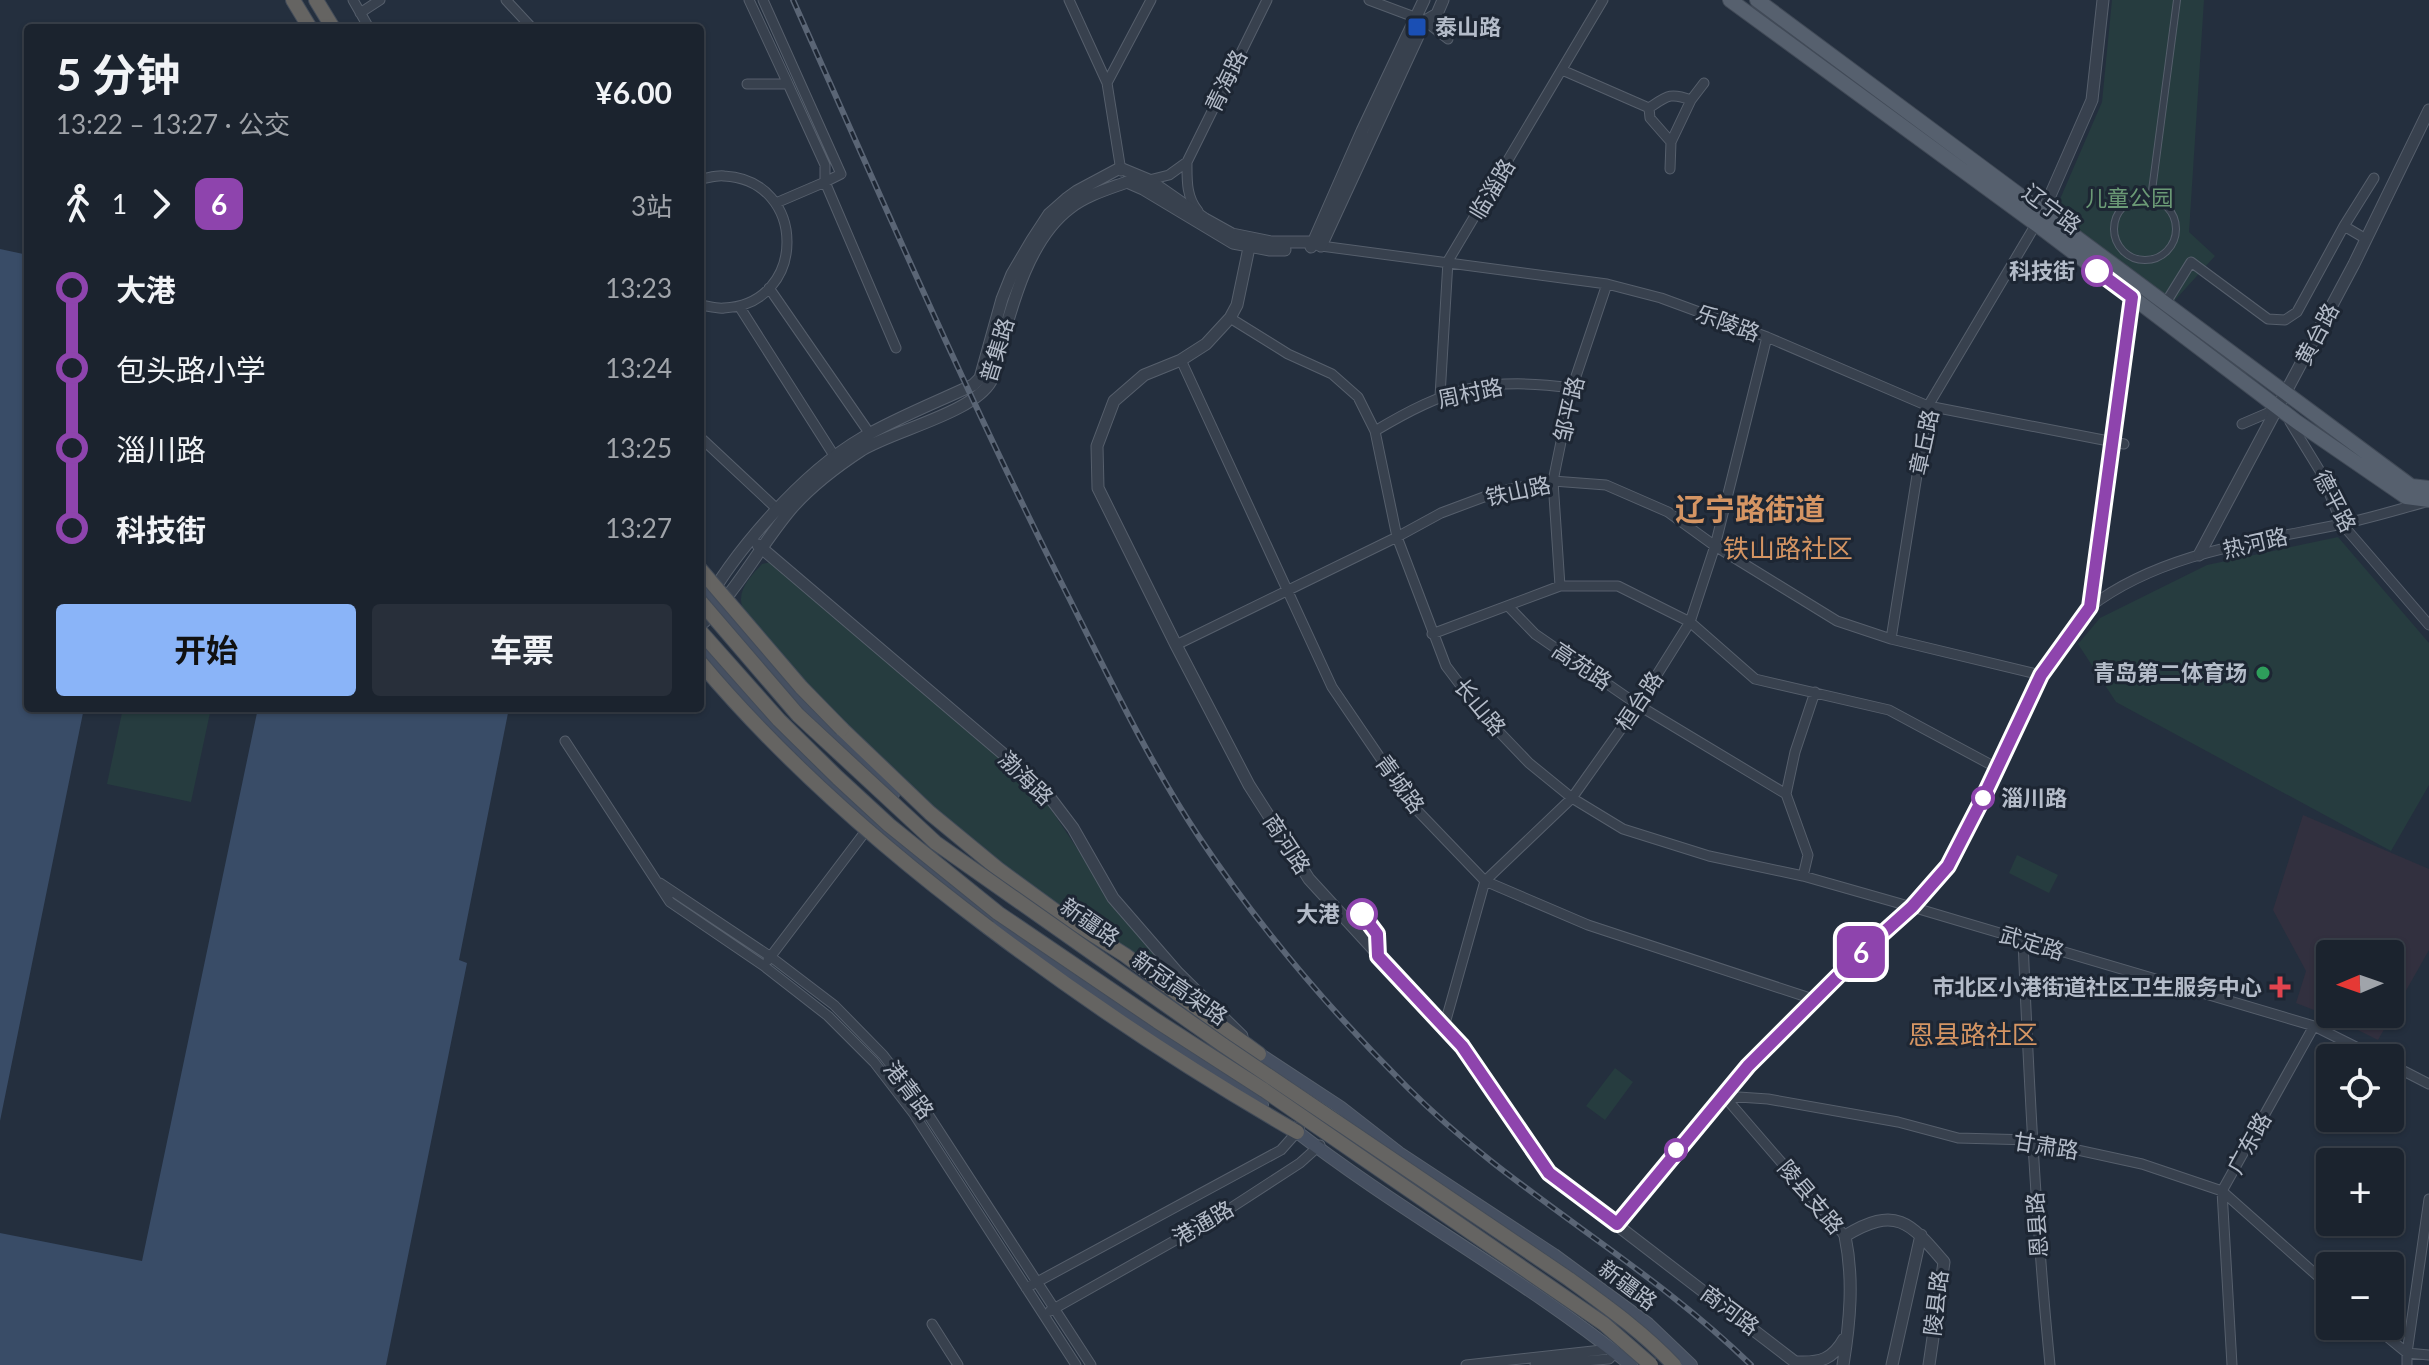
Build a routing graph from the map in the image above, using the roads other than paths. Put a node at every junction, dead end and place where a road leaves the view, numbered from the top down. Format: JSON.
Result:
{"nodes":[{"id":1,"x":293,"y":0,"type":"edge"},
{"id":2,"x":316,"y":0,"type":"edge"},
{"id":3,"x":353,"y":0,"type":"edge"},
{"id":4,"x":380,"y":0,"type":"edge"},
{"id":5,"x":506,"y":0,"type":"edge"},
{"id":6,"x":749,"y":0,"type":"edge"},
{"id":7,"x":763,"y":0,"type":"edge"},
{"id":8,"x":1069,"y":0,"type":"edge"},
{"id":9,"x":1151,"y":0,"type":"edge"},
{"id":10,"x":1267,"y":0,"type":"edge"},
{"id":11,"x":1369,"y":0,"type":"edge"},
{"id":12,"x":1424,"y":0,"type":"edge"},
{"id":13,"x":1443,"y":0,"type":"edge"},
{"id":14,"x":1603,"y":0,"type":"edge"},
{"id":15,"x":1730,"y":0,"type":"edge"},
{"id":16,"x":1757,"y":0,"type":"edge"},
{"id":17,"x":2103,"y":0,"type":"edge"},
{"id":18,"x":2177,"y":0,"type":"edge"},
{"id":19,"x":360,"y":13,"type":"junction"},
{"id":20,"x":1420,"y":20,"type":"junction"},
{"id":21,"x":308,"y":24,"type":"edge"},
{"id":22,"x":331,"y":24,"type":"edge"},
{"id":23,"x":367,"y":24,"type":"edge"},
{"id":24,"x":528,"y":24,"type":"edge"},
{"id":25,"x":1448,"y":39,"type":"dead end"},
{"id":26,"x":1562,"y":70,"type":"junction"},
{"id":27,"x":1107,"y":83,"type":"junction"},
{"id":28,"x":1704,"y":83,"type":"dead end"},
{"id":29,"x":747,"y":84,"type":"dead end"},
{"id":30,"x":788,"y":84,"type":"junction"},
{"id":31,"x":1691,"y":100,"type":"junction"},
{"id":32,"x":1649,"y":108,"type":"junction"},
{"id":33,"x":2427,"y":119,"type":"edge"},
{"id":34,"x":1671,"y":142,"type":"junction"},
{"id":35,"x":1187,"y":162,"type":"junction"},
{"id":36,"x":1120,"y":168,"type":"junction"},
{"id":37,"x":1670,"y":169,"type":"dead end"},
{"id":38,"x":704,"y":178,"type":"edge"},
{"id":39,"x":2374,"y":178,"type":"dead end"},
{"id":40,"x":1149,"y":180,"type":"junction"},
{"id":41,"x":825,"y":182,"type":"junction"},
{"id":42,"x":1127,"y":182,"type":"junction"},
{"id":43,"x":2151,"y":198,"type":"junction"},
{"id":44,"x":776,"y":203,"type":"junction"},
{"id":45,"x":1205,"y":219,"type":"junction"},
{"id":46,"x":2039,"y":219,"type":"junction"},
{"id":47,"x":2344,"y":226,"type":"junction"},
{"id":48,"x":2366,"y":239,"type":"junction"},
{"id":49,"x":1247,"y":242,"type":"junction"},
{"id":50,"x":1315,"y":245,"type":"junction"},
{"id":51,"x":1270,"y":250,"type":"junction"},
{"id":52,"x":2140,"y":259,"type":"junction"},
{"id":53,"x":1448,"y":261,"type":"junction"},
{"id":54,"x":2138,"y":269,"type":"dead end"},
{"id":55,"x":1244,"y":271,"type":"junction"},
{"id":56,"x":1607,"y":284,"type":"junction"},
{"id":57,"x":769,"y":288,"type":"junction"},
{"id":58,"x":2132,"y":297,"type":"junction"},
{"id":59,"x":2165,"y":304,"type":"junction"},
{"id":60,"x":705,"y":305,"type":"edge"},
{"id":61,"x":739,"y":306,"type":"junction"},
{"id":62,"x":1230,"y":318,"type":"junction"},
{"id":63,"x":1767,"y":337,"type":"junction"},
{"id":64,"x":896,"y":348,"type":"dead end"},
{"id":65,"x":1181,"y":360,"type":"junction"},
{"id":66,"x":1572,"y":388,"type":"junction"},
{"id":67,"x":2285,"y":393,"type":"junction"},
{"id":68,"x":1440,"y":396,"type":"junction"},
{"id":69,"x":1928,"y":406,"type":"junction"},
{"id":70,"x":2279,"y":409,"type":"junction"},
{"id":71,"x":2242,"y":424,"type":"dead end"},
{"id":72,"x":1375,"y":431,"type":"junction"},
{"id":73,"x":870,"y":434,"type":"junction"},
{"id":74,"x":704,"y":441,"type":"edge"},
{"id":75,"x":2119,"y":443,"type":"junction"},
{"id":76,"x":835,"y":457,"type":"junction"},
{"id":77,"x":1553,"y":481,"type":"junction"},
{"id":78,"x":2429,"y":488,"type":"edge"},
{"id":79,"x":2429,"y":501,"type":"edge"},
{"id":80,"x":777,"y":509,"type":"junction"},
{"id":81,"x":2342,"y":524,"type":"junction"},
{"id":82,"x":1397,"y":537,"type":"junction"},
{"id":83,"x":752,"y":539,"type":"junction"},
{"id":84,"x":1715,"y":546,"type":"junction"},
{"id":85,"x":762,"y":549,"type":"junction"},
{"id":86,"x":2199,"y":555,"type":"junction"},
{"id":87,"x":704,"y":574,"type":"edge"},
{"id":88,"x":1560,"y":586,"type":"junction"},
{"id":89,"x":1288,"y":591,"type":"junction"},
{"id":90,"x":705,"y":597,"type":"edge"},
{"id":91,"x":1508,"y":606,"type":"junction"},
{"id":92,"x":721,"y":607,"type":"junction"},
{"id":93,"x":2090,"y":607,"type":"junction"},
{"id":94,"x":1690,"y":622,"type":"junction"},
{"id":95,"x":704,"y":624,"type":"edge"},
{"id":96,"x":2429,"y":625,"type":"edge"},
{"id":97,"x":704,"y":633,"type":"edge"},
{"id":98,"x":1432,"y":634,"type":"junction"},
{"id":99,"x":1891,"y":639,"type":"junction"},
{"id":100,"x":1176,"y":645,"type":"junction"},
{"id":101,"x":704,"y":656,"type":"edge"},
{"id":102,"x":704,"y":666,"type":"edge"},
{"id":103,"x":2041,"y":675,"type":"junction"},
{"id":104,"x":1815,"y":692,"type":"junction"},
{"id":105,"x":1638,"y":705,"type":"junction"},
{"id":106,"x":565,"y":741,"type":"dead end"},
{"id":107,"x":1997,"y":768,"type":"junction"},
{"id":108,"x":1786,"y":794,"type":"junction"},
{"id":109,"x":1572,"y":798,"type":"junction"},
{"id":110,"x":872,"y":823,"type":"junction"},
{"id":111,"x":1803,"y":876,"type":"junction"},
{"id":112,"x":1485,"y":881,"type":"junction"},
{"id":113,"x":1912,"y":907,"type":"junction"},
{"id":114,"x":2023,"y":941,"type":"junction"},
{"id":115,"x":767,"y":961,"type":"junction"},
{"id":116,"x":1813,"y":999,"type":"junction"},
{"id":117,"x":2314,"y":1026,"type":"junction"},
{"id":118,"x":1444,"y":1027,"type":"junction"},
{"id":119,"x":2350,"y":1044,"type":"edge"},
{"id":120,"x":1259,"y":1054,"type":"junction"},
{"id":121,"x":2404,"y":1071,"type":"edge"},
{"id":122,"x":2429,"y":1084,"type":"edge"},
{"id":123,"x":1317,"y":1092,"type":"junction"},
{"id":124,"x":1724,"y":1096,"type":"junction"},
{"id":125,"x":1340,"y":1107,"type":"junction"},
{"id":126,"x":1297,"y":1132,"type":"junction"},
{"id":127,"x":2031,"y":1140,"type":"junction"},
{"id":128,"x":1318,"y":1147,"type":"junction"},
{"id":129,"x":2222,"y":1191,"type":"junction"},
{"id":130,"x":2429,"y":1199,"type":"edge"},
{"id":131,"x":1617,"y":1224,"type":"junction"},
{"id":132,"x":1921,"y":1235,"type":"junction"},
{"id":133,"x":1845,"y":1236,"type":"junction"},
{"id":134,"x":2426,"y":1252,"type":"edge"},
{"id":135,"x":2316,"y":1275,"type":"edge"},
{"id":136,"x":1037,"y":1281,"type":"junction"},
{"id":137,"x":1026,"y":1288,"type":"junction"},
{"id":138,"x":1054,"y":1308,"type":"junction"},
{"id":139,"x":1043,"y":1315,"type":"junction"},
{"id":140,"x":932,"y":1324,"type":"dead end"},
{"id":141,"x":1848,"y":1331,"type":"junction"},
{"id":142,"x":2391,"y":1340,"type":"edge"},
{"id":143,"x":1613,"y":1350,"type":"junction"},
{"id":144,"x":2407,"y":1353,"type":"junction"},
{"id":145,"x":2429,"y":1355,"type":"edge"},
{"id":146,"x":1799,"y":1364,"type":"edge"},
{"id":147,"x":958,"y":1365,"type":"edge"},
{"id":148,"x":1076,"y":1365,"type":"edge"},
{"id":149,"x":1091,"y":1365,"type":"edge"},
{"id":150,"x":1466,"y":1365,"type":"edge"},
{"id":151,"x":1535,"y":1365,"type":"edge"},
{"id":152,"x":1631,"y":1365,"type":"edge"},
{"id":153,"x":1651,"y":1365,"type":"edge"},
{"id":154,"x":1674,"y":1365,"type":"edge"},
{"id":155,"x":1691,"y":1365,"type":"edge"},
{"id":156,"x":1843,"y":1365,"type":"edge"},
{"id":157,"x":1892,"y":1365,"type":"edge"},
{"id":158,"x":1929,"y":1365,"type":"edge"},
{"id":159,"x":2050,"y":1365,"type":"edge"},
{"id":160,"x":2232,"y":1365,"type":"edge"},
{"id":161,"x":2407,"y":1365,"type":"edge"}],
"edges":[{"from":1,"to":21,"type":"highway"},
{"from":2,"to":22,"type":"highway"},
{"from":3,"to":19,"type":"street"},
{"from":4,"to":19,"type":"street"},
{"from":5,"to":24,"type":"street"},
{"from":6,"to":30,"type":"street"},
{"from":7,"to":41,"type":"street"},
{"from":8,"to":27,"type":"street"},
{"from":9,"to":27,"type":"street"},
{"from":10,"to":35,"type":"street","name":"青海路"},
{"from":11,"to":20,"type":"street"},
{"from":12,"to":20,"type":"street"},
{"from":13,"to":20,"type":"street"},
{"from":14,"to":26,"type":"street","name":"临淄路"},
{"from":15,"to":46,"type":"main road","name":"辽宁路"},
{"from":16,"to":46,"type":"main road","name":"辽宁路"},
{"from":17,"to":46,"type":"street","name":"章丘路"},
{"from":18,"to":43,"type":"street"},
{"from":19,"to":23,"type":"street"},
{"from":20,"to":25,"type":"street"},
{"from":20,"to":50,"type":"street"},
{"from":26,"to":32,"type":"street"},
{"from":26,"to":53,"type":"street","name":"临淄路"},
{"from":27,"to":36,"type":"street"},
{"from":28,"to":31,"type":"street"},
{"from":29,"to":30,"type":"street"},
{"from":30,"to":41,"type":"street"},
{"from":31,"to":32,"type":"street"},
{"from":31,"to":34,"type":"street"},
{"from":32,"to":34,"type":"street"},
{"from":33,"to":48,"type":"street","name":"黄台路"},
{"from":34,"to":37,"type":"street"},
{"from":35,"to":40,"type":"street"},
{"from":35,"to":45,"type":"street"},
{"from":36,"to":40,"type":"street","name":"乐陵路"},
{"from":36,"to":42,"type":"street"},
{"from":36,"to":73,"type":"street"},
{"from":38,"to":44,"type":"street"},
{"from":39,"to":47,"type":"street"},
{"from":40,"to":42,"type":"street"},
{"from":40,"to":45,"type":"street","name":"乐陵路"},
{"from":41,"to":44,"type":"street"},
{"from":41,"to":64,"type":"street"},
{"from":42,"to":49,"type":"street","name":"乐陵路"},
{"from":42,"to":85,"type":"street","name":"普集路"},
{"from":43,"to":52,"type":"street"},
{"from":43,"to":52,"type":"street"},
{"from":44,"to":57,"type":"street"},
{"from":45,"to":49,"type":"street","name":"乐陵路"},
{"from":46,"to":58,"type":"main road","name":"辽宁路"},
{"from":46,"to":59,"type":"main road","name":"辽宁路"},
{"from":46,"to":69,"type":"street","name":"章丘路"},
{"from":47,"to":48,"type":"street"},
{"from":47,"to":59,"type":"street"},
{"from":48,"to":67,"type":"street","name":"黄台路"},
{"from":49,"to":50,"type":"street","name":"乐陵路"},
{"from":49,"to":51,"type":"street","name":"乐陵路"},
{"from":49,"to":55,"type":"street","name":"商河路"},
{"from":49,"to":62,"type":"street"},
{"from":50,"to":51,"type":"street","name":"乐陵路"},
{"from":50,"to":53,"type":"street","name":"乐陵路"},
{"from":51,"to":55,"type":"street"},
{"from":52,"to":54,"type":"street"},
{"from":53,"to":56,"type":"street","name":"乐陵路"},
{"from":53,"to":68,"type":"street","name":"临淄路"},
{"from":55,"to":62,"type":"street","name":"商河路"},
{"from":56,"to":63,"type":"street","name":"乐陵路"},
{"from":56,"to":66,"type":"street","name":"邹平路"},
{"from":57,"to":61,"type":"street"},
{"from":57,"to":73,"type":"street"},
{"from":58,"to":70,"type":"main road","name":"辽宁路"},
{"from":58,"to":75,"type":"street"},
{"from":59,"to":67,"type":"main road","name":"辽宁路"},
{"from":60,"to":61,"type":"street"},
{"from":61,"to":76,"type":"street"},
{"from":62,"to":65,"type":"street","name":"商河路"},
{"from":62,"to":72,"type":"street","name":"长山路"},
{"from":63,"to":69,"type":"street","name":"乐陵路"},
{"from":63,"to":84,"type":"street","name":"桓台路"},
{"from":65,"to":89,"type":"street","name":"青城路"},
{"from":65,"to":100,"type":"street","name":"商河路"},
{"from":66,"to":68,"type":"street","name":"周村路"},
{"from":66,"to":77,"type":"street","name":"邹平路"},
{"from":67,"to":70,"type":"street","name":"黄台路"},
{"from":67,"to":78,"type":"main road","name":"辽宁路"},
{"from":68,"to":72,"type":"street","name":"周村路"},
{"from":69,"to":75,"type":"street","name":"乐陵路"},
{"from":69,"to":99,"type":"street","name":"章丘路"},
{"from":70,"to":71,"type":"street"},
{"from":70,"to":79,"type":"main road","name":"辽宁路"},
{"from":70,"to":81,"type":"street","name":"德平路"},
{"from":70,"to":86,"type":"street","name":"黄台路"},
{"from":72,"to":82,"type":"street","name":"长山路"},
{"from":73,"to":76,"type":"street"},
{"from":74,"to":80,"type":"street"},
{"from":75,"to":93,"type":"street"},
{"from":76,"to":80,"type":"street"},
{"from":77,"to":82,"type":"street","name":"铁山路"},
{"from":77,"to":84,"type":"street","name":"铁山路"},
{"from":77,"to":88,"type":"street","name":"邹平路"},
{"from":79,"to":81,"type":"street","name":"热河路"},
{"from":80,"to":83,"type":"street"},
{"from":81,"to":86,"type":"street","name":"热河路"},
{"from":81,"to":96,"type":"street","name":"德平路"},
{"from":82,"to":89,"type":"street","name":"铁山路"},
{"from":82,"to":98,"type":"street","name":"长山路"},
{"from":83,"to":85,"type":"street","name":"渤海路"},
{"from":83,"to":90,"type":"street"},
{"from":84,"to":94,"type":"street","name":"桓台路"},
{"from":84,"to":99,"type":"street","name":"铁山路"},
{"from":85,"to":92,"type":"street","name":"普集路"},
{"from":85,"to":120,"type":"street","name":"渤海路"},
{"from":86,"to":93,"type":"street","name":"热河路"},
{"from":87,"to":120,"type":"highway","bridge":true},
{"from":88,"to":91,"type":"street"},
{"from":88,"to":94,"type":"street"},
{"from":89,"to":100,"type":"street","name":"铁山路"},
{"from":89,"to":112,"type":"street","name":"青城路"},
{"from":90,"to":92,"type":"main road","name":"新疆路"},
{"from":90,"to":154,"type":"highway","name":"新冠高架路","bridge":true},
{"from":91,"to":98,"type":"street"},
{"from":91,"to":105,"type":"street","name":"高苑路"},
{"from":92,"to":95,"type":"street","name":"普集路"},
{"from":92,"to":120,"type":"main road","name":"新疆路"},
{"from":93,"to":103,"type":"street"},
{"from":94,"to":104,"type":"street"},
{"from":94,"to":105,"type":"street","name":"桓台路"},
{"from":97,"to":153,"type":"highway","name":"新冠高架路","bridge":true},
{"from":98,"to":109,"type":"street","name":"长山路"},
{"from":99,"to":103,"type":"street","name":"铁山路"},
{"from":100,"to":118,"type":"street","name":"商河路"},
{"from":101,"to":110,"type":"main road"},
{"from":102,"to":126,"type":"highway","bridge":true},
{"from":103,"to":107,"type":"street"},
{"from":104,"to":107,"type":"street"},
{"from":104,"to":108,"type":"street"},
{"from":105,"to":108,"type":"street","name":"高苑路"},
{"from":105,"to":109,"type":"street","name":"桓台路"},
{"from":106,"to":115,"type":"street","name":"港青路"},
{"from":107,"to":113,"type":"street"},
{"from":108,"to":111,"type":"street"},
{"from":109,"to":111,"type":"street","name":"长山路"},
{"from":109,"to":112,"type":"street","name":"桓台路"},
{"from":110,"to":115,"type":"street"},
{"from":110,"to":126,"type":"main road"},
{"from":111,"to":113,"type":"street","name":"长山路"},
{"from":112,"to":116,"type":"street","name":"青城路"},
{"from":112,"to":118,"type":"street"},
{"from":113,"to":114,"type":"street","name":"武定路"},
{"from":113,"to":116,"type":"street"},
{"from":114,"to":117,"type":"street","name":"武定路"},
{"from":114,"to":127,"type":"street","name":"恩县路"},
{"from":115,"to":136,"type":"street","name":"港青路"},
{"from":115,"to":137,"type":"street","name":"港青路"},
{"from":116,"to":124,"type":"street"},
{"from":117,"to":119,"type":"street","name":"武定路"},
{"from":117,"to":129,"type":"street","name":"广东路"},
{"from":118,"to":131,"type":"street","name":"商河路"},
{"from":120,"to":123,"type":"main road","name":"新疆路"},
{"from":121,"to":122,"type":"street"},
{"from":123,"to":125,"type":"main road","name":"新疆路"},
{"from":123,"to":126,"type":"street","name":"港通路"},
{"from":124,"to":127,"type":"street","name":"甘肃路"},
{"from":124,"to":131,"type":"street"},
{"from":124,"to":133,"type":"street","name":"陵县支路"},
{"from":125,"to":128,"type":"street","name":"港通路"},
{"from":125,"to":155,"type":"main road","name":"新疆路"},
{"from":126,"to":128,"type":"main road"},
{"from":126,"to":136,"type":"street","name":"港通路"},
{"from":127,"to":129,"type":"street","name":"甘肃路"},
{"from":127,"to":159,"type":"street","name":"恩县路"},
{"from":128,"to":138,"type":"street","name":"港通路"},
{"from":128,"to":143,"type":"main road"},
{"from":129,"to":135,"type":"street","name":"甘肃路"},
{"from":129,"to":160,"type":"street","name":"广东路"},
{"from":130,"to":134,"type":"street"},
{"from":131,"to":146,"type":"street","name":"商河路"},
{"from":132,"to":133,"type":"street"},
{"from":132,"to":157,"type":"street"},
{"from":132,"to":158,"type":"street","name":"陵县路"},
{"from":133,"to":141,"type":"street","name":"陵县支路"},
{"from":134,"to":144,"type":"street"},
{"from":136,"to":137,"type":"street","name":"港通路"},
{"from":136,"to":138,"type":"street","name":"港青路"},
{"from":137,"to":139,"type":"street","name":"港青路"},
{"from":138,"to":139,"type":"street","name":"港通路"},
{"from":138,"to":149,"type":"street","name":"港青路"},
{"from":139,"to":148,"type":"street","name":"港青路"},
{"from":140,"to":147,"type":"street"},
{"from":141,"to":146,"type":"street"},
{"from":141,"to":156,"type":"street","name":"陵县支路"},
{"from":142,"to":144,"type":"street"},
{"from":143,"to":150,"type":"street"},
{"from":143,"to":151,"type":"street"},
{"from":143,"to":152,"type":"main road"},
{"from":144,"to":145,"type":"street"},
{"from":144,"to":161,"type":"street"}]}
